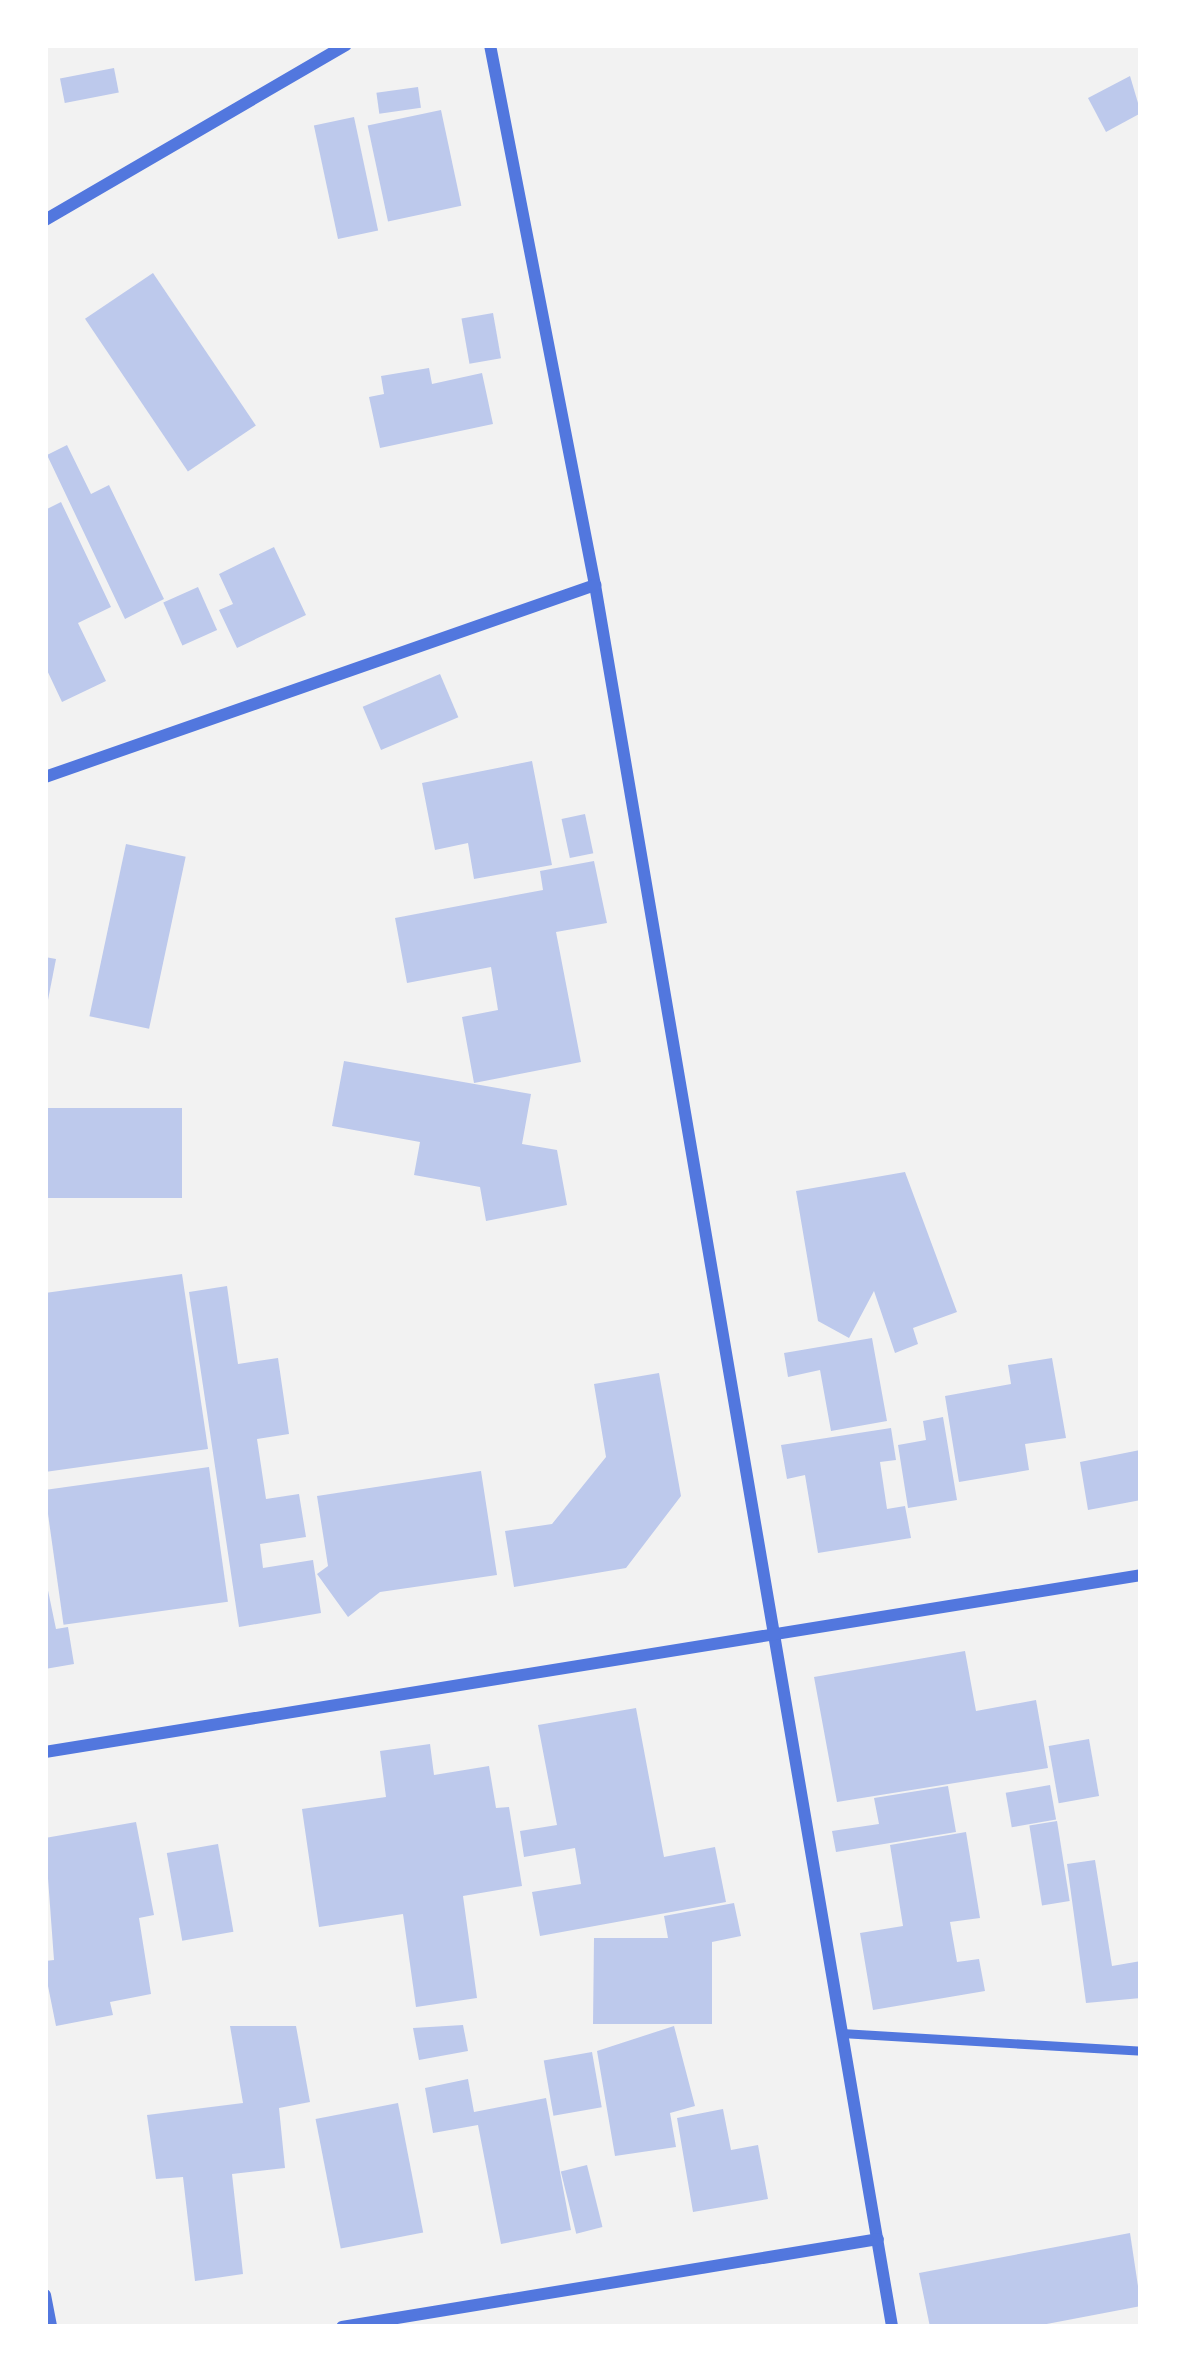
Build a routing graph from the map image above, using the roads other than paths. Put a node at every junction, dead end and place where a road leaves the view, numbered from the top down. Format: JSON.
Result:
{"nodes":[{"id":1,"x":346,"y":45,"type":"edge"},
{"id":2,"x":490,"y":45,"type":"edge"},
{"id":3,"x":45,"y":220,"type":"edge"},
{"id":4,"x":595,"y":584,"type":"junction"},
{"id":5,"x":45,"y":777,"type":"edge"},
{"id":6,"x":1141,"y":1576,"type":"edge"},
{"id":7,"x":769,"y":1633,"type":"junction"},
{"id":8,"x":45,"y":1752,"type":"edge"},
{"id":9,"x":840,"y":2033,"type":"junction"},
{"id":10,"x":1141,"y":2051,"type":"edge"},
{"id":11,"x":878,"y":2240,"type":"junction"},
{"id":12,"x":45,"y":2295,"type":"edge"},
{"id":13,"x":51,"y":2327,"type":"edge"},
{"id":14,"x":342,"y":2327,"type":"edge"},
{"id":15,"x":892,"y":2327,"type":"edge"}],
"edges":[{"from":1,"to":3,"type":"street"},
{"from":2,"to":4,"type":"street"},
{"from":4,"to":5,"type":"street"},
{"from":4,"to":7,"type":"street"},
{"from":6,"to":7,"type":"street"},
{"from":7,"to":8,"type":"street"},
{"from":7,"to":9,"type":"street"},
{"from":9,"to":10,"type":"lane"},
{"from":9,"to":11,"type":"street"},
{"from":11,"to":14,"type":"street"},
{"from":11,"to":15,"type":"street"},
{"from":12,"to":13,"type":"street"}]}
